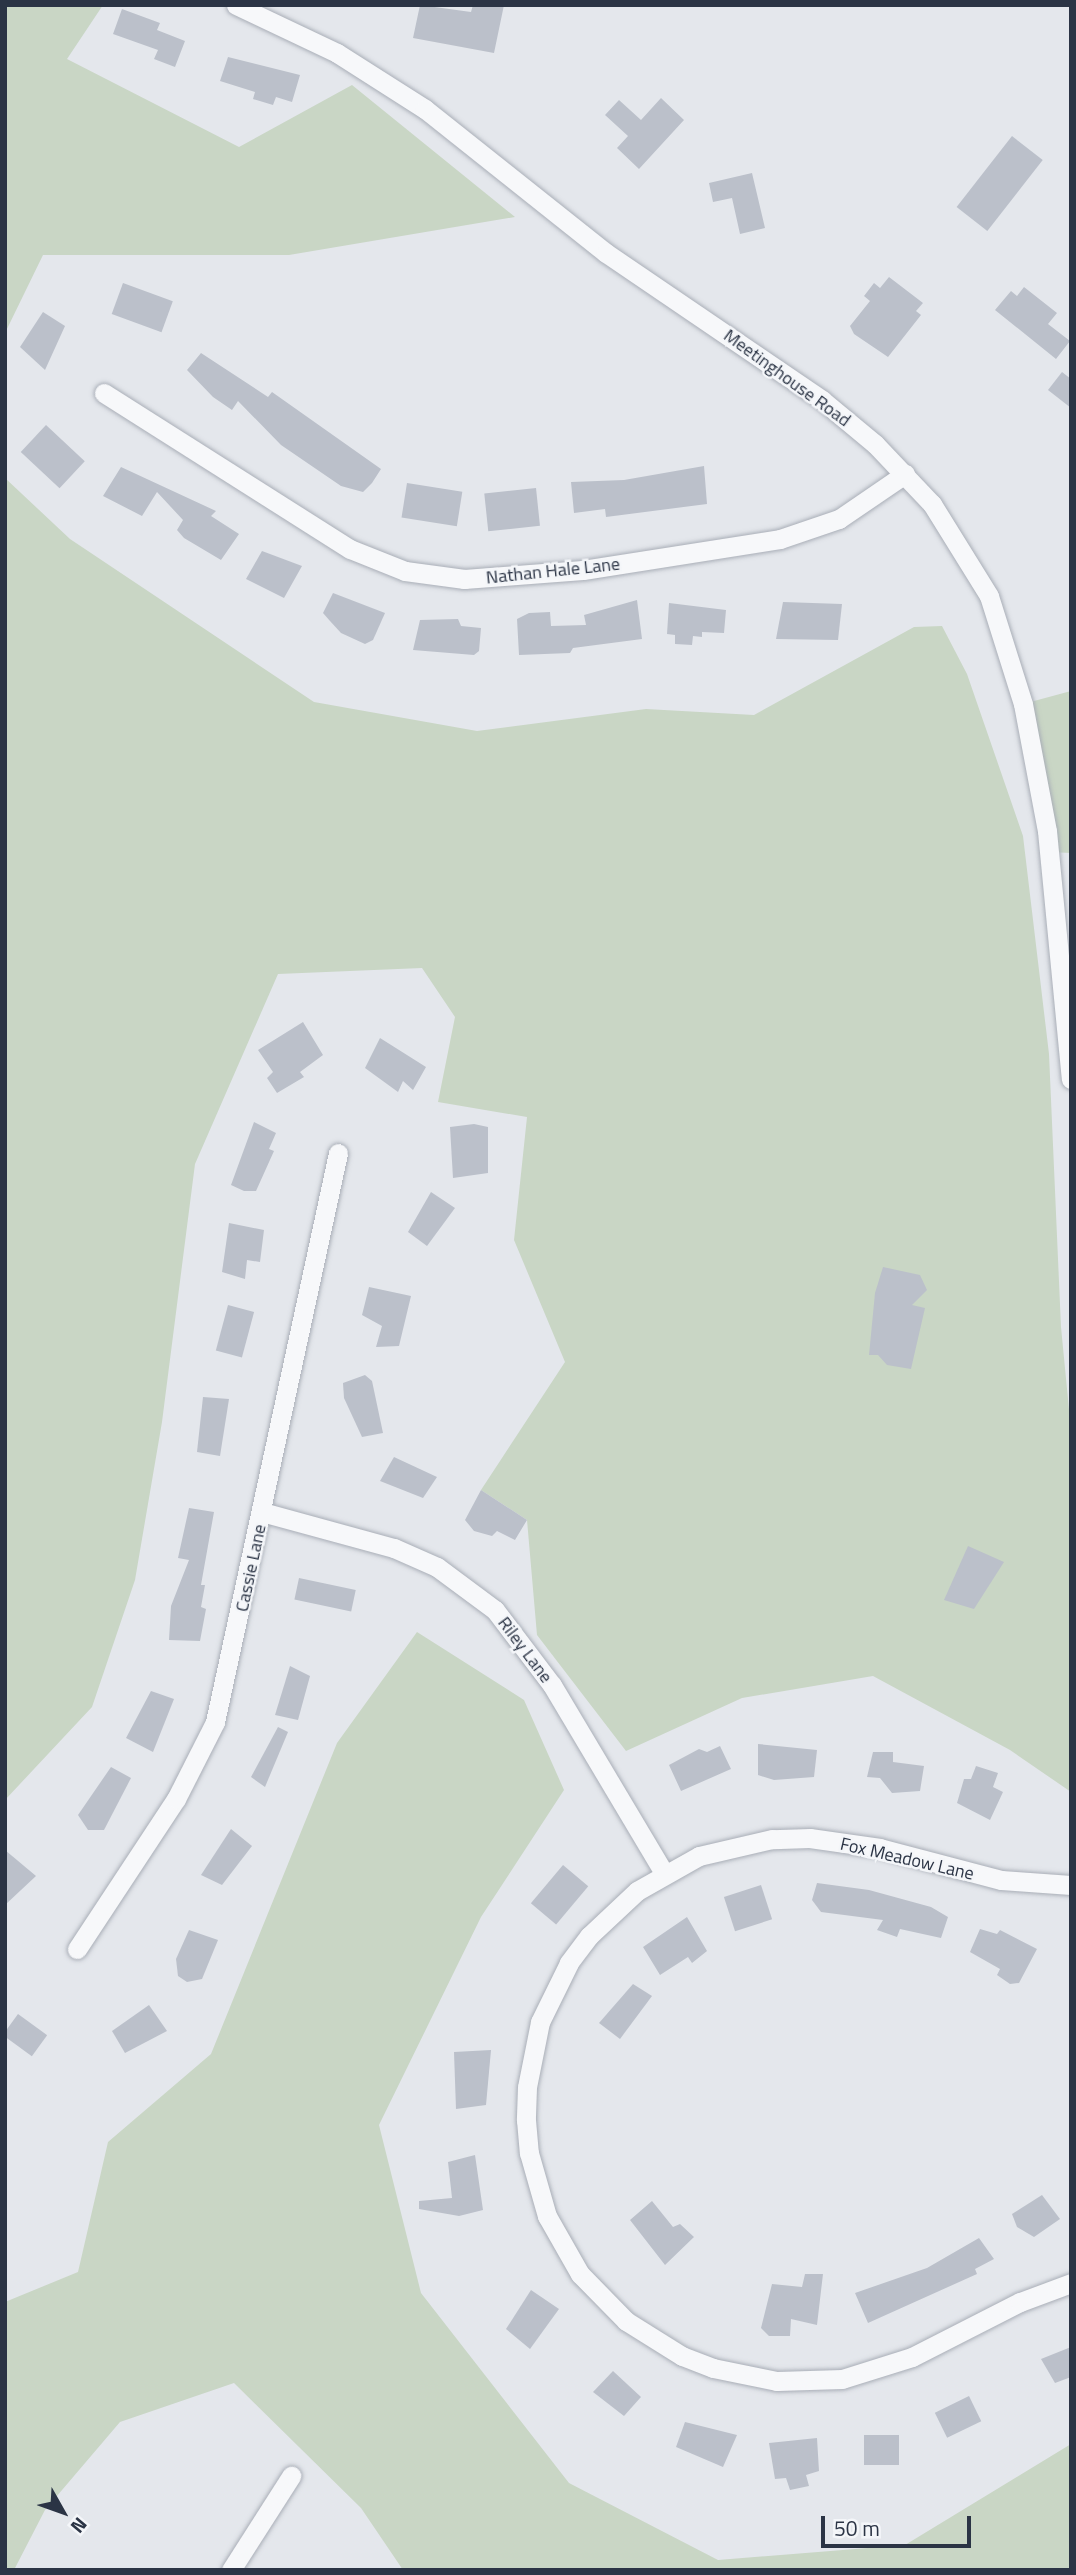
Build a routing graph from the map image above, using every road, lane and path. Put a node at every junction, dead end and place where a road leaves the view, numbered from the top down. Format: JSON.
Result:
{"nodes":[{"id":1,"x":236,"y":5,"type":"edge"},
{"id":2,"x":104,"y":393,"type":"dead end"},
{"id":3,"x":905,"y":474,"type":"junction"},
{"id":4,"x":1071,"y":1079,"type":"edge"},
{"id":5,"x":338,"y":1153,"type":"dead end"},
{"id":6,"x":262,"y":1512,"type":"junction"},
{"id":7,"x":664,"y":1873,"type":"junction"},
{"id":8,"x":1071,"y":1885,"type":"edge"},
{"id":9,"x":77,"y":1949,"type":"dead end"},
{"id":10,"x":1071,"y":2283,"type":"edge"},
{"id":11,"x":291,"y":2476,"type":"dead end"},
{"id":12,"x":231,"y":2570,"type":"edge"}],
"edges":[{"from":1,"to":3,"type":"street","name":"Meetinghouse Road"},
{"from":2,"to":3,"type":"street","name":"Nathan Hale Lane"},
{"from":3,"to":4,"type":"street","name":"Meetinghouse Road"},
{"from":5,"to":6,"type":"street","name":"Cassie Lane"},
{"from":6,"to":7,"type":"street","name":"Riley Lane"},
{"from":6,"to":9,"type":"street","name":"Cassie Lane"},
{"from":7,"to":8,"type":"street","name":"Fox Meadow Lane"},
{"from":7,"to":10,"type":"street","name":"Fox Meadow Lane"},
{"from":11,"to":12,"type":"street"}]}
